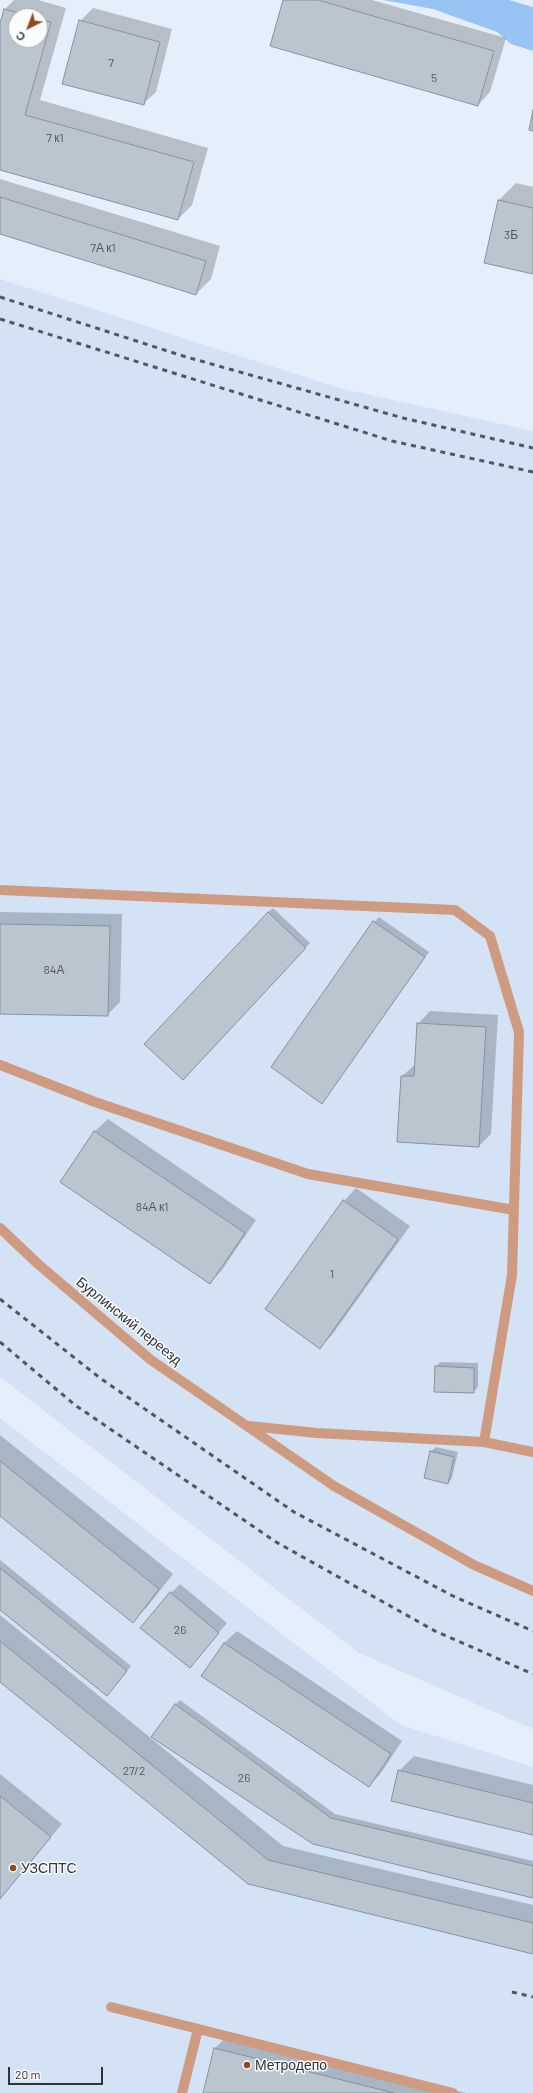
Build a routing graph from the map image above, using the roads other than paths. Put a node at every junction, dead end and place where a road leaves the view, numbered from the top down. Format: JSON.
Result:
{"nodes":[{"id":1,"x":0,"y":890,"type":"edge"},
{"id":2,"x":0,"y":1065,"type":"edge"},
{"id":3,"x":514,"y":1210,"type":"junction"},
{"id":4,"x":0,"y":1228,"type":"edge"},
{"id":5,"x":247,"y":1426,"type":"junction"},
{"id":6,"x":484,"y":1442,"type":"junction"},
{"id":7,"x":533,"y":1452,"type":"edge"},
{"id":8,"x":533,"y":1591,"type":"edge"},
{"id":9,"x":111,"y":2007,"type":"dead end"},
{"id":10,"x":198,"y":2029,"type":"junction"},
{"id":11,"x":182,"y":2093,"type":"edge"},
{"id":12,"x":453,"y":2093,"type":"edge"}],
"edges":[{"from":1,"to":3,"type":"lane"},
{"from":2,"to":3,"type":"lane"},
{"from":3,"to":6,"type":"lane"},
{"from":4,"to":5,"type":"lane","name":"Бурлинский переезд"},
{"from":5,"to":6,"type":"lane"},
{"from":5,"to":8,"type":"lane","name":"Бурлинский переезд"},
{"from":6,"to":7,"type":"lane"},
{"from":9,"to":10,"type":"lane"},
{"from":10,"to":11,"type":"lane"},
{"from":10,"to":12,"type":"lane"}]}
